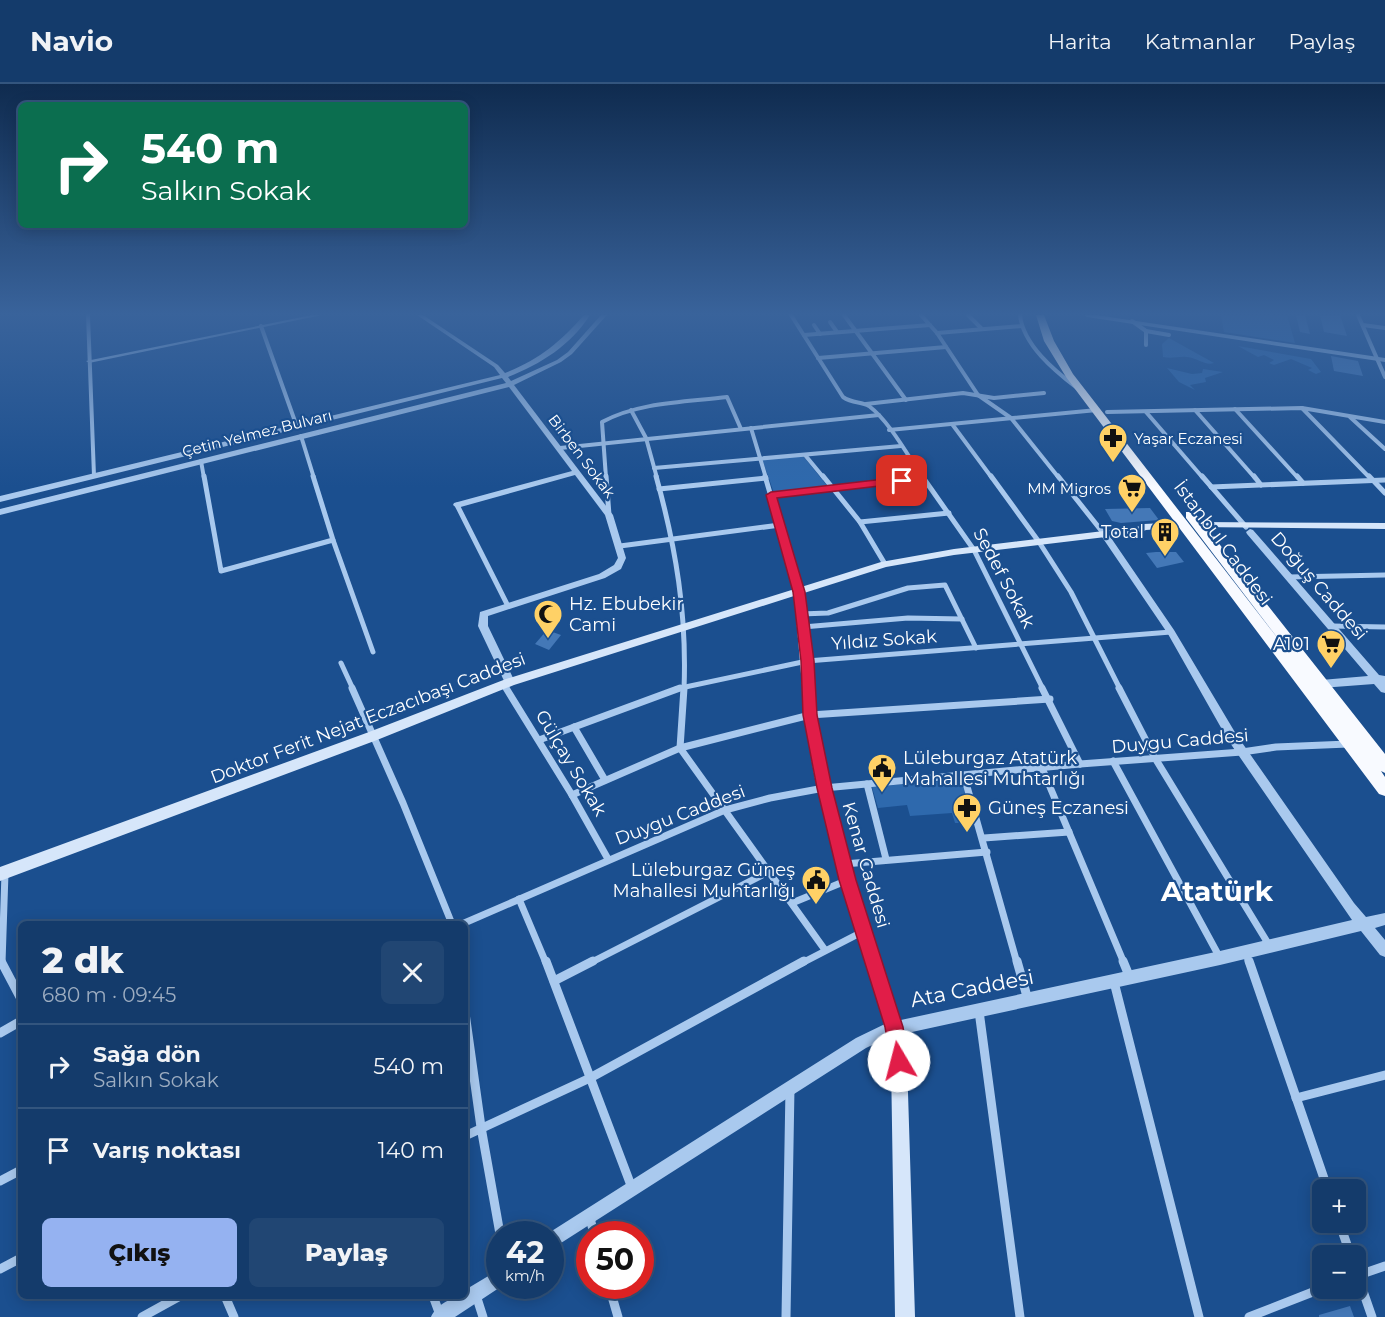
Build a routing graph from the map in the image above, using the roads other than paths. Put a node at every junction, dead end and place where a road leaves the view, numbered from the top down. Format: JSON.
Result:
{"nodes":[{"id":1,"x":90,"y":373,"type":"edge"},
{"id":2,"x":278,"y":373,"type":"edge"},
{"id":3,"x":501,"y":373,"type":"edge"},
{"id":4,"x":513,"y":373,"type":"edge"},
{"id":5,"x":535,"y":373,"type":"edge"},
{"id":6,"x":827,"y":373,"type":"edge"},
{"id":7,"x":886,"y":373,"type":"edge"},
{"id":8,"x":963,"y":373,"type":"edge"},
{"id":9,"x":1058,"y":373,"type":"edge"},
{"id":10,"x":1070,"y":373,"type":"edge"},
{"id":11,"x":1078,"y":373,"type":"edge"},
{"id":12,"x":504,"y":376,"type":"junction"},
{"id":13,"x":511,"y":384,"type":"junction"},
{"id":14,"x":1082,"y":391,"type":"junction"},
{"id":15,"x":1044,"y":393,"type":"dead end"},
{"id":16,"x":978,"y":395,"type":"junction"},
{"id":17,"x":906,"y":400,"type":"junction"},
{"id":18,"x":866,"y":404,"type":"junction"},
{"id":19,"x":1302,"y":408,"type":"junction"},
{"id":20,"x":631,"y":410,"type":"junction"},
{"id":21,"x":1195,"y":410,"type":"junction"},
{"id":22,"x":1235,"y":410,"type":"junction"},
{"id":23,"x":1102,"y":411,"type":"junction"},
{"id":24,"x":1146,"y":412,"type":"junction"},
{"id":25,"x":879,"y":415,"type":"junction"},
{"id":26,"x":1349,"y":415,"type":"junction"},
{"id":27,"x":1011,"y":418,"type":"junction"},
{"id":28,"x":1385,"y":422,"type":"edge"},
{"id":29,"x":952,"y":424,"type":"junction"},
{"id":30,"x":297,"y":426,"type":"junction"},
{"id":31,"x":751,"y":428,"type":"junction"},
{"id":32,"x":741,"y":429,"type":"junction"},
{"id":33,"x":889,"y":430,"type":"junction"},
{"id":34,"x":301,"y":436,"type":"junction"},
{"id":35,"x":646,"y":438,"type":"junction"},
{"id":36,"x":604,"y":442,"type":"junction"},
{"id":37,"x":901,"y":446,"type":"junction"},
{"id":38,"x":560,"y":448,"type":"junction"},
{"id":39,"x":1385,"y":449,"type":"edge"},
{"id":40,"x":805,"y":455,"type":"junction"},
{"id":41,"x":760,"y":459,"type":"junction"},
{"id":42,"x":201,"y":461,"type":"junction"},
{"id":43,"x":654,"y":468,"type":"junction"},
{"id":44,"x":576,"y":472,"type":"junction"},
{"id":45,"x":94,"y":476,"type":"junction"},
{"id":46,"x":766,"y":478,"type":"junction"},
{"id":47,"x":924,"y":478,"type":"junction"},
{"id":48,"x":1373,"y":480,"type":"junction"},
{"id":49,"x":1385,"y":480,"type":"edge"},
{"id":50,"x":1303,"y":483,"type":"junction"},
{"id":51,"x":1261,"y":485,"type":"junction"},
{"id":52,"x":94,"y":487,"type":"junction"},
{"id":53,"x":1210,"y":487,"type":"junction"},
{"id":54,"x":659,"y":489,"type":"junction"},
{"id":55,"x":833,"y":489,"type":"junction"},
{"id":56,"x":1385,"y":493,"type":"edge"},
{"id":57,"x":771,"y":495,"type":"junction"},
{"id":58,"x":0,"y":500,"type":"edge"},
{"id":59,"x":457,"y":505,"type":"joint"},
{"id":60,"x":0,"y":512,"type":"edge"},
{"id":61,"x":949,"y":513,"type":"junction"},
{"id":62,"x":609,"y":515,"type":"junction"},
{"id":63,"x":860,"y":522,"type":"junction"},
{"id":64,"x":780,"y":525,"type":"junction"},
{"id":65,"x":1385,"y":526,"type":"edge"},
{"id":66,"x":1194,"y":529,"type":"junction"},
{"id":67,"x":1248,"y":530,"type":"junction"},
{"id":68,"x":1385,"y":532,"type":"edge"},
{"id":69,"x":1104,"y":534,"type":"junction"},
{"id":70,"x":673,"y":539,"type":"junction"},
{"id":71,"x":333,"y":540,"type":"junction"},
{"id":72,"x":1039,"y":542,"type":"junction"},
{"id":73,"x":620,"y":546,"type":"junction"},
{"id":74,"x":974,"y":550,"type":"junction"},
{"id":75,"x":885,"y":564,"type":"junction"},
{"id":76,"x":1385,"y":575,"type":"edge"},
{"id":77,"x":1289,"y":577,"type":"junction"},
{"id":78,"x":799,"y":592,"type":"junction"},
{"id":79,"x":508,"y":606,"type":"junction"},
{"id":80,"x":962,"y":619,"type":"junction"},
{"id":81,"x":802,"y":620,"type":"junction"},
{"id":82,"x":684,"y":626,"type":"junction"},
{"id":83,"x":1332,"y":626,"type":"junction"},
{"id":84,"x":1385,"y":627,"type":"edge"},
{"id":85,"x":1171,"y":632,"type":"junction"},
{"id":86,"x":1093,"y":637,"type":"junction"},
{"id":87,"x":1022,"y":644,"type":"junction"},
{"id":88,"x":976,"y":648,"type":"junction"},
{"id":89,"x":373,"y":652,"type":"dead end"},
{"id":90,"x":807,"y":661,"type":"junction"},
{"id":91,"x":341,"y":663,"type":"dead end"},
{"id":92,"x":1381,"y":679,"type":"edge"},
{"id":93,"x":507,"y":683,"type":"junction"},
{"id":94,"x":1321,"y":684,"type":"junction"},
{"id":95,"x":684,"y":686,"type":"junction"},
{"id":96,"x":1385,"y":689,"type":"edge"},
{"id":97,"x":1050,"y":699,"type":"junction"},
{"id":98,"x":810,"y":715,"type":"junction"},
{"id":99,"x":574,"y":727,"type":"junction"},
{"id":100,"x":373,"y":736,"type":"junction"},
{"id":101,"x":539,"y":741,"type":"junction"},
{"id":102,"x":1352,"y":744,"type":"junction"},
{"id":103,"x":680,"y":748,"type":"junction"},
{"id":104,"x":1242,"y":752,"type":"junction"},
{"id":105,"x":1155,"y":758,"type":"junction"},
{"id":106,"x":1113,"y":761,"type":"junction"},
{"id":107,"x":1080,"y":764,"type":"junction"},
{"id":108,"x":1385,"y":766,"type":"edge"},
{"id":109,"x":1042,"y":768,"type":"junction"},
{"id":110,"x":964,"y":776,"type":"junction"},
{"id":111,"x":605,"y":780,"type":"junction"},
{"id":112,"x":867,"y":784,"type":"junction"},
{"id":113,"x":824,"y":788,"type":"junction"},
{"id":114,"x":1385,"y":789,"type":"edge"},
{"id":115,"x":572,"y":795,"type":"junction"},
{"id":116,"x":725,"y":810,"type":"junction"},
{"id":117,"x":1069,"y":832,"type":"junction"},
{"id":118,"x":984,"y":838,"type":"junction"},
{"id":119,"x":987,"y":852,"type":"junction"},
{"id":120,"x":608,"y":859,"type":"junction"},
{"id":121,"x":886,"y":859,"type":"junction"},
{"id":122,"x":844,"y":864,"type":"junction"},
{"id":123,"x":770,"y":870,"type":"junction"},
{"id":124,"x":3,"y":873,"type":"edge"},
{"id":125,"x":848,"y":880,"type":"junction"},
{"id":126,"x":519,"y":899,"type":"junction"},
{"id":127,"x":792,"y":903,"type":"junction"},
{"id":128,"x":1385,"y":919,"type":"edge"},
{"id":129,"x":451,"y":921,"type":"edge"},
{"id":130,"x":468,"y":921,"type":"edge"},
{"id":131,"x":1362,"y":924,"type":"junction"},
{"id":132,"x":864,"y":931,"type":"junction"},
{"id":133,"x":1270,"y":946,"type":"junction"},
{"id":134,"x":825,"y":950,"type":"junction"},
{"id":135,"x":1385,"y":950,"type":"edge"},
{"id":136,"x":1246,"y":952,"type":"junction"},
{"id":137,"x":1220,"y":958,"type":"junction"},
{"id":138,"x":1,"y":962,"type":"edge"},
{"id":139,"x":1130,"y":978,"type":"junction"},
{"id":140,"x":554,"y":981,"type":"junction"},
{"id":141,"x":1114,"y":982,"type":"junction"},
{"id":142,"x":18,"y":993,"type":"edge"},
{"id":143,"x":1028,"y":1000,"type":"junction"},
{"id":144,"x":979,"y":1010,"type":"junction"},
{"id":145,"x":18,"y":1023,"type":"edge"},
{"id":146,"x":894,"y":1027,"type":"junction"},
{"id":147,"x":0,"y":1034,"type":"edge"},
{"id":148,"x":468,"y":1034,"type":"edge"},
{"id":149,"x":1385,"y":1076,"type":"edge"},
{"id":150,"x":590,"y":1078,"type":"junction"},
{"id":151,"x":790,"y":1088,"type":"junction"},
{"id":152,"x":1296,"y":1098,"type":"junction"},
{"id":153,"x":481,"y":1127,"type":"junction"},
{"id":154,"x":468,"y":1134,"type":"edge"},
{"id":155,"x":18,"y":1172,"type":"edge"},
{"id":156,"x":1324,"y":1179,"type":"edge"},
{"id":157,"x":0,"y":1181,"type":"edge"},
{"id":158,"x":632,"y":1188,"type":"junction"},
{"id":159,"x":589,"y":1215,"type":"junction"},
{"id":160,"x":498,"y":1221,"type":"edge"},
{"id":161,"x":591,"y":1221,"type":"edge"},
{"id":162,"x":564,"y":1232,"type":"edge"},
{"id":163,"x":18,"y":1260,"type":"edge"},
{"id":164,"x":1385,"y":1266,"type":"edge"},
{"id":165,"x":0,"y":1269,"type":"edge"},
{"id":166,"x":1366,"y":1271,"type":"edge"},
{"id":167,"x":486,"y":1288,"type":"edge"},
{"id":168,"x":1312,"y":1292,"type":"edge"},
{"id":169,"x":476,"y":1295,"type":"junction"},
{"id":170,"x":175,"y":1299,"type":"edge"},
{"id":171,"x":226,"y":1299,"type":"edge"},
{"id":172,"x":433,"y":1299,"type":"edge"},
{"id":173,"x":613,"y":1299,"type":"edge"},
{"id":174,"x":1366,"y":1299,"type":"edge"},
{"id":175,"x":142,"y":1317,"type":"edge"},
{"id":176,"x":234,"y":1317,"type":"edge"},
{"id":177,"x":440,"y":1317,"type":"edge"},
{"id":178,"x":483,"y":1317,"type":"edge"},
{"id":179,"x":618,"y":1317,"type":"edge"},
{"id":180,"x":786,"y":1317,"type":"edge"},
{"id":181,"x":905,"y":1317,"type":"edge"},
{"id":182,"x":1020,"y":1317,"type":"edge"},
{"id":183,"x":1199,"y":1317,"type":"edge"},
{"id":184,"x":1250,"y":1317,"type":"edge"},
{"id":185,"x":1372,"y":1317,"type":"edge"}],
"edges":[{"from":1,"to":45,"type":"street"},
{"from":2,"to":30,"type":"street"},
{"from":3,"to":12,"type":"street","name":"Birben Sokak"},
{"from":4,"to":12,"type":"street","name":"Çetin Yelmez Bulvarı"},
{"from":5,"to":13,"type":"street","name":"Çetin Yelmez Bulvarı"},
{"from":6,"to":18,"type":"street","name":"Sedef Sokak"},
{"from":7,"to":17,"type":"street"},
{"from":8,"to":16,"type":"street"},
{"from":9,"to":14,"type":"street"},
{"from":10,"to":14,"type":"highway","name":"İstanbul Caddesi"},
{"from":11,"to":23,"type":"highway","name":"İstanbul Caddesi"},
{"from":12,"to":13,"type":"street","name":"Birben Sokak"},
{"from":12,"to":30,"type":"street","name":"Çetin Yelmez Bulvarı"},
{"from":13,"to":34,"type":"street","name":"Çetin Yelmez Bulvarı"},
{"from":13,"to":38,"type":"street","name":"Birben Sokak"},
{"from":14,"to":23,"type":"highway","name":"İstanbul Caddesi"},
{"from":15,"to":16,"type":"street"},
{"from":16,"to":17,"type":"street"},
{"from":16,"to":27,"type":"street"},
{"from":17,"to":18,"type":"street"},
{"from":18,"to":25,"type":"street","name":"Sedef Sokak"},
{"from":19,"to":22,"type":"street"},
{"from":19,"to":26,"type":"street"},
{"from":19,"to":48,"type":"street"},
{"from":20,"to":32,"type":"street"},
{"from":20,"to":35,"type":"street"},
{"from":20,"to":36,"type":"street"},
{"from":21,"to":22,"type":"street"},
{"from":21,"to":24,"type":"street"},
{"from":21,"to":51,"type":"street"},
{"from":22,"to":50,"type":"street"},
{"from":23,"to":24,"type":"street"},
{"from":23,"to":27,"type":"street"},
{"from":23,"to":66,"type":"highway","name":"İstanbul Caddesi"},
{"from":24,"to":53,"type":"street","name":"Doğuş Caddesi"},
{"from":25,"to":31,"type":"street"},
{"from":25,"to":33,"type":"street","name":"Sedef Sokak"},
{"from":26,"to":28,"type":"street"},
{"from":26,"to":39,"type":"street"},
{"from":27,"to":29,"type":"street"},
{"from":27,"to":69,"type":"street"},
{"from":29,"to":33,"type":"street"},
{"from":29,"to":72,"type":"street"},
{"from":30,"to":34,"type":"street"},
{"from":30,"to":45,"type":"street","name":"Çetin Yelmez Bulvarı"},
{"from":31,"to":32,"type":"street"},
{"from":31,"to":41,"type":"street","name":"Kenar Caddesi"},
{"from":32,"to":35,"type":"street"},
{"from":33,"to":37,"type":"street","name":"Sedef Sokak"},
{"from":34,"to":42,"type":"street","name":"Çetin Yelmez Bulvarı"},
{"from":34,"to":71,"type":"street"},
{"from":35,"to":36,"type":"street"},
{"from":35,"to":43,"type":"street"},
{"from":36,"to":38,"type":"street"},
{"from":36,"to":62,"type":"street"},
{"from":37,"to":40,"type":"street"},
{"from":37,"to":47,"type":"street","name":"Sedef Sokak"},
{"from":38,"to":44,"type":"street","name":"Birben Sokak"},
{"from":40,"to":41,"type":"street"},
{"from":40,"to":55,"type":"street"},
{"from":41,"to":43,"type":"street"},
{"from":41,"to":46,"type":"street","name":"Kenar Caddesi"},
{"from":42,"to":52,"type":"street","name":"Çetin Yelmez Bulvarı"},
{"from":42,"to":71,"type":"street"},
{"from":43,"to":54,"type":"street"},
{"from":44,"to":59,"type":"street"},
{"from":44,"to":62,"type":"street","name":"Birben Sokak"},
{"from":45,"to":52,"type":"street"},
{"from":45,"to":58,"type":"street","name":"Çetin Yelmez Bulvarı"},
{"from":46,"to":54,"type":"street"},
{"from":46,"to":57,"type":"street","name":"Kenar Caddesi"},
{"from":47,"to":55,"type":"street"},
{"from":47,"to":61,"type":"street","name":"Sedef Sokak"},
{"from":48,"to":49,"type":"street"},
{"from":48,"to":50,"type":"street"},
{"from":48,"to":56,"type":"street"},
{"from":50,"to":51,"type":"street"},
{"from":51,"to":53,"type":"street"},
{"from":52,"to":60,"type":"street","name":"Çetin Yelmez Bulvarı"},
{"from":53,"to":67,"type":"street","name":"Doğuş Caddesi"},
{"from":54,"to":70,"type":"street"},
{"from":55,"to":57,"type":"street"},
{"from":55,"to":63,"type":"street"},
{"from":57,"to":64,"type":"street","name":"Kenar Caddesi"},
{"from":59,"to":79,"type":"street"},
{"from":61,"to":63,"type":"street"},
{"from":61,"to":74,"type":"street","name":"Sedef Sokak"},
{"from":62,"to":73,"type":"street","name":"Birben Sokak"},
{"from":63,"to":75,"type":"street"},
{"from":64,"to":70,"type":"street"},
{"from":64,"to":78,"type":"street","name":"Kenar Caddesi"},
{"from":65,"to":67,"type":"main road"},
{"from":66,"to":67,"type":"main road","name":"Doktor Ferit Nejat Eczacıbaşı Caddesi"},
{"from":66,"to":69,"type":"main road","name":"Doktor Ferit Nejat Eczacıbaşı Caddesi"},
{"from":66,"to":94,"type":"highway","name":"İstanbul Caddesi"},
{"from":66,"to":102,"type":"highway","name":"İstanbul Caddesi"},
{"from":67,"to":68,"type":"main road"},
{"from":67,"to":77,"type":"street","name":"Doğuş Caddesi"},
{"from":69,"to":72,"type":"main road","name":"Doktor Ferit Nejat Eczacıbaşı Caddesi"},
{"from":69,"to":85,"type":"street"},
{"from":70,"to":73,"type":"street"},
{"from":70,"to":82,"type":"street"},
{"from":71,"to":89,"type":"street"},
{"from":72,"to":74,"type":"main road","name":"Doktor Ferit Nejat Eczacıbaşı Caddesi"},
{"from":72,"to":86,"type":"street"},
{"from":73,"to":79,"type":"street"},
{"from":74,"to":75,"type":"main road","name":"Doktor Ferit Nejat Eczacıbaşı Caddesi"},
{"from":74,"to":87,"type":"street","name":"Sedef Sokak"},
{"from":75,"to":78,"type":"main road","name":"Doktor Ferit Nejat Eczacıbaşı Caddesi"},
{"from":76,"to":77,"type":"street"},
{"from":77,"to":83,"type":"street","name":"Doğuş Caddesi"},
{"from":78,"to":81,"type":"main road","name":"Kenar Caddesi"},
{"from":78,"to":82,"type":"main road","name":"Doktor Ferit Nejat Eczacıbaşı Caddesi"},
{"from":79,"to":93,"type":"street","name":"Gülçay Sokak"},
{"from":80,"to":81,"type":"street"},
{"from":80,"to":81,"type":"street"},
{"from":80,"to":88,"type":"street"},
{"from":81,"to":90,"type":"main road","name":"Kenar Caddesi"},
{"from":82,"to":93,"type":"main road","name":"Doktor Ferit Nejat Eczacıbaşı Caddesi"},
{"from":82,"to":95,"type":"street"},
{"from":83,"to":84,"type":"street"},
{"from":83,"to":92,"type":"street","name":"Doğuş Caddesi"},
{"from":85,"to":86,"type":"street","name":"Yıldız Sokak"},
{"from":85,"to":104,"type":"street"},
{"from":86,"to":87,"type":"street","name":"Yıldız Sokak"},
{"from":86,"to":105,"type":"street"},
{"from":87,"to":88,"type":"street","name":"Yıldız Sokak"},
{"from":87,"to":97,"type":"street","name":"Sedef Sokak"},
{"from":88,"to":90,"type":"street","name":"Yıldız Sokak"},
{"from":90,"to":95,"type":"street","name":"Yıldız Sokak"},
{"from":90,"to":98,"type":"main road","name":"Kenar Caddesi"},
{"from":91,"to":100,"type":"street"},
{"from":92,"to":94,"type":"street"},
{"from":92,"to":96,"type":"street","name":"Doğuş Caddesi"},
{"from":93,"to":100,"type":"main road","name":"Doktor Ferit Nejat Eczacıbaşı Caddesi"},
{"from":93,"to":101,"type":"street","name":"Gülçay Sokak"},
{"from":94,"to":108,"type":"highway","name":"İstanbul Caddesi"},
{"from":95,"to":99,"type":"street","name":"Yıldız Sokak"},
{"from":95,"to":103,"type":"street"},
{"from":97,"to":98,"type":"street"},
{"from":97,"to":107,"type":"street","name":"Sedef Sokak"},
{"from":98,"to":103,"type":"street"},
{"from":98,"to":113,"type":"main road","name":"Kenar Caddesi"},
{"from":99,"to":101,"type":"street","name":"Yıldız Sokak"},
{"from":99,"to":111,"type":"street"},
{"from":100,"to":124,"type":"main road","name":"Doktor Ferit Nejat Eczacıbaşı Caddesi"},
{"from":100,"to":129,"type":"street"},
{"from":101,"to":115,"type":"street","name":"Gülçay Sokak"},
{"from":102,"to":104,"type":"street","name":"Duygu Caddesi"},
{"from":102,"to":114,"type":"highway","name":"İstanbul Caddesi"},
{"from":103,"to":111,"type":"street"},
{"from":103,"to":116,"type":"street"},
{"from":104,"to":105,"type":"street","name":"Duygu Caddesi"},
{"from":104,"to":131,"type":"street"},
{"from":105,"to":106,"type":"street","name":"Duygu Caddesi"},
{"from":105,"to":133,"type":"street"},
{"from":106,"to":107,"type":"street","name":"Duygu Caddesi"},
{"from":106,"to":137,"type":"street"},
{"from":107,"to":109,"type":"street","name":"Duygu Caddesi"},
{"from":109,"to":110,"type":"street","name":"Duygu Caddesi"},
{"from":109,"to":117,"type":"street"},
{"from":110,"to":112,"type":"street","name":"Duygu Caddesi"},
{"from":110,"to":118,"type":"street"},
{"from":111,"to":115,"type":"street"},
{"from":112,"to":113,"type":"street","name":"Duygu Caddesi"},
{"from":112,"to":121,"type":"street"},
{"from":113,"to":116,"type":"street","name":"Duygu Caddesi"},
{"from":113,"to":122,"type":"main road","name":"Kenar Caddesi"},
{"from":115,"to":120,"type":"street","name":"Gülçay Sokak"},
{"from":116,"to":120,"type":"street","name":"Duygu Caddesi"},
{"from":116,"to":123,"type":"street"},
{"from":117,"to":118,"type":"street"},
{"from":117,"to":139,"type":"street"},
{"from":118,"to":119,"type":"street"},
{"from":119,"to":121,"type":"street"},
{"from":119,"to":143,"type":"street"},
{"from":120,"to":126,"type":"street","name":"Duygu Caddesi"},
{"from":121,"to":122,"type":"street"},
{"from":122,"to":125,"type":"main road","name":"Kenar Caddesi"},
{"from":123,"to":127,"type":"street"},
{"from":123,"to":140,"type":"street"},
{"from":124,"to":138,"type":"street"},
{"from":125,"to":127,"type":"street"},
{"from":125,"to":132,"type":"main road","name":"Kenar Caddesi"},
{"from":126,"to":130,"type":"street","name":"Duygu Caddesi"},
{"from":126,"to":140,"type":"street"},
{"from":127,"to":134,"type":"street"},
{"from":128,"to":131,"type":"street","name":"Ata Caddesi"},
{"from":131,"to":133,"type":"street","name":"Ata Caddesi"},
{"from":131,"to":135,"type":"street"},
{"from":132,"to":134,"type":"street"},
{"from":132,"to":146,"type":"main road","name":"Kenar Caddesi"},
{"from":133,"to":136,"type":"street","name":"Ata Caddesi"},
{"from":134,"to":150,"type":"street"},
{"from":136,"to":137,"type":"street","name":"Ata Caddesi"},
{"from":136,"to":152,"type":"street"},
{"from":137,"to":139,"type":"street","name":"Ata Caddesi"},
{"from":138,"to":142,"type":"street"},
{"from":139,"to":141,"type":"street","name":"Ata Caddesi"},
{"from":140,"to":150,"type":"street"},
{"from":141,"to":143,"type":"street","name":"Ata Caddesi"},
{"from":141,"to":183,"type":"street"},
{"from":143,"to":144,"type":"street","name":"Ata Caddesi"},
{"from":144,"to":146,"type":"street","name":"Ata Caddesi"},
{"from":144,"to":182,"type":"street"},
{"from":145,"to":147,"type":"street"},
{"from":146,"to":151,"type":"street","name":"Ata Caddesi"},
{"from":146,"to":181,"type":"main road","name":"Kenar Caddesi"},
{"from":148,"to":153,"type":"street"},
{"from":149,"to":152,"type":"street"},
{"from":150,"to":153,"type":"street"},
{"from":150,"to":158,"type":"street"},
{"from":151,"to":158,"type":"street","name":"Ata Caddesi"},
{"from":151,"to":180,"type":"street"},
{"from":152,"to":156,"type":"street"},
{"from":153,"to":154,"type":"street"},
{"from":153,"to":160,"type":"street"},
{"from":155,"to":157,"type":"street"},
{"from":158,"to":159,"type":"street","name":"Ata Caddesi"},
{"from":159,"to":161,"type":"street"},
{"from":159,"to":162,"type":"street","name":"Ata Caddesi"},
{"from":163,"to":165,"type":"street"},
{"from":164,"to":166,"type":"street"},
{"from":167,"to":169,"type":"street"},
{"from":168,"to":184,"type":"street"},
{"from":169,"to":177,"type":"street"},
{"from":169,"to":178,"type":"street"},
{"from":170,"to":175,"type":"street"},
{"from":171,"to":176,"type":"street"},
{"from":172,"to":177,"type":"street"},
{"from":173,"to":179,"type":"street"},
{"from":174,"to":185,"type":"street"}]}
